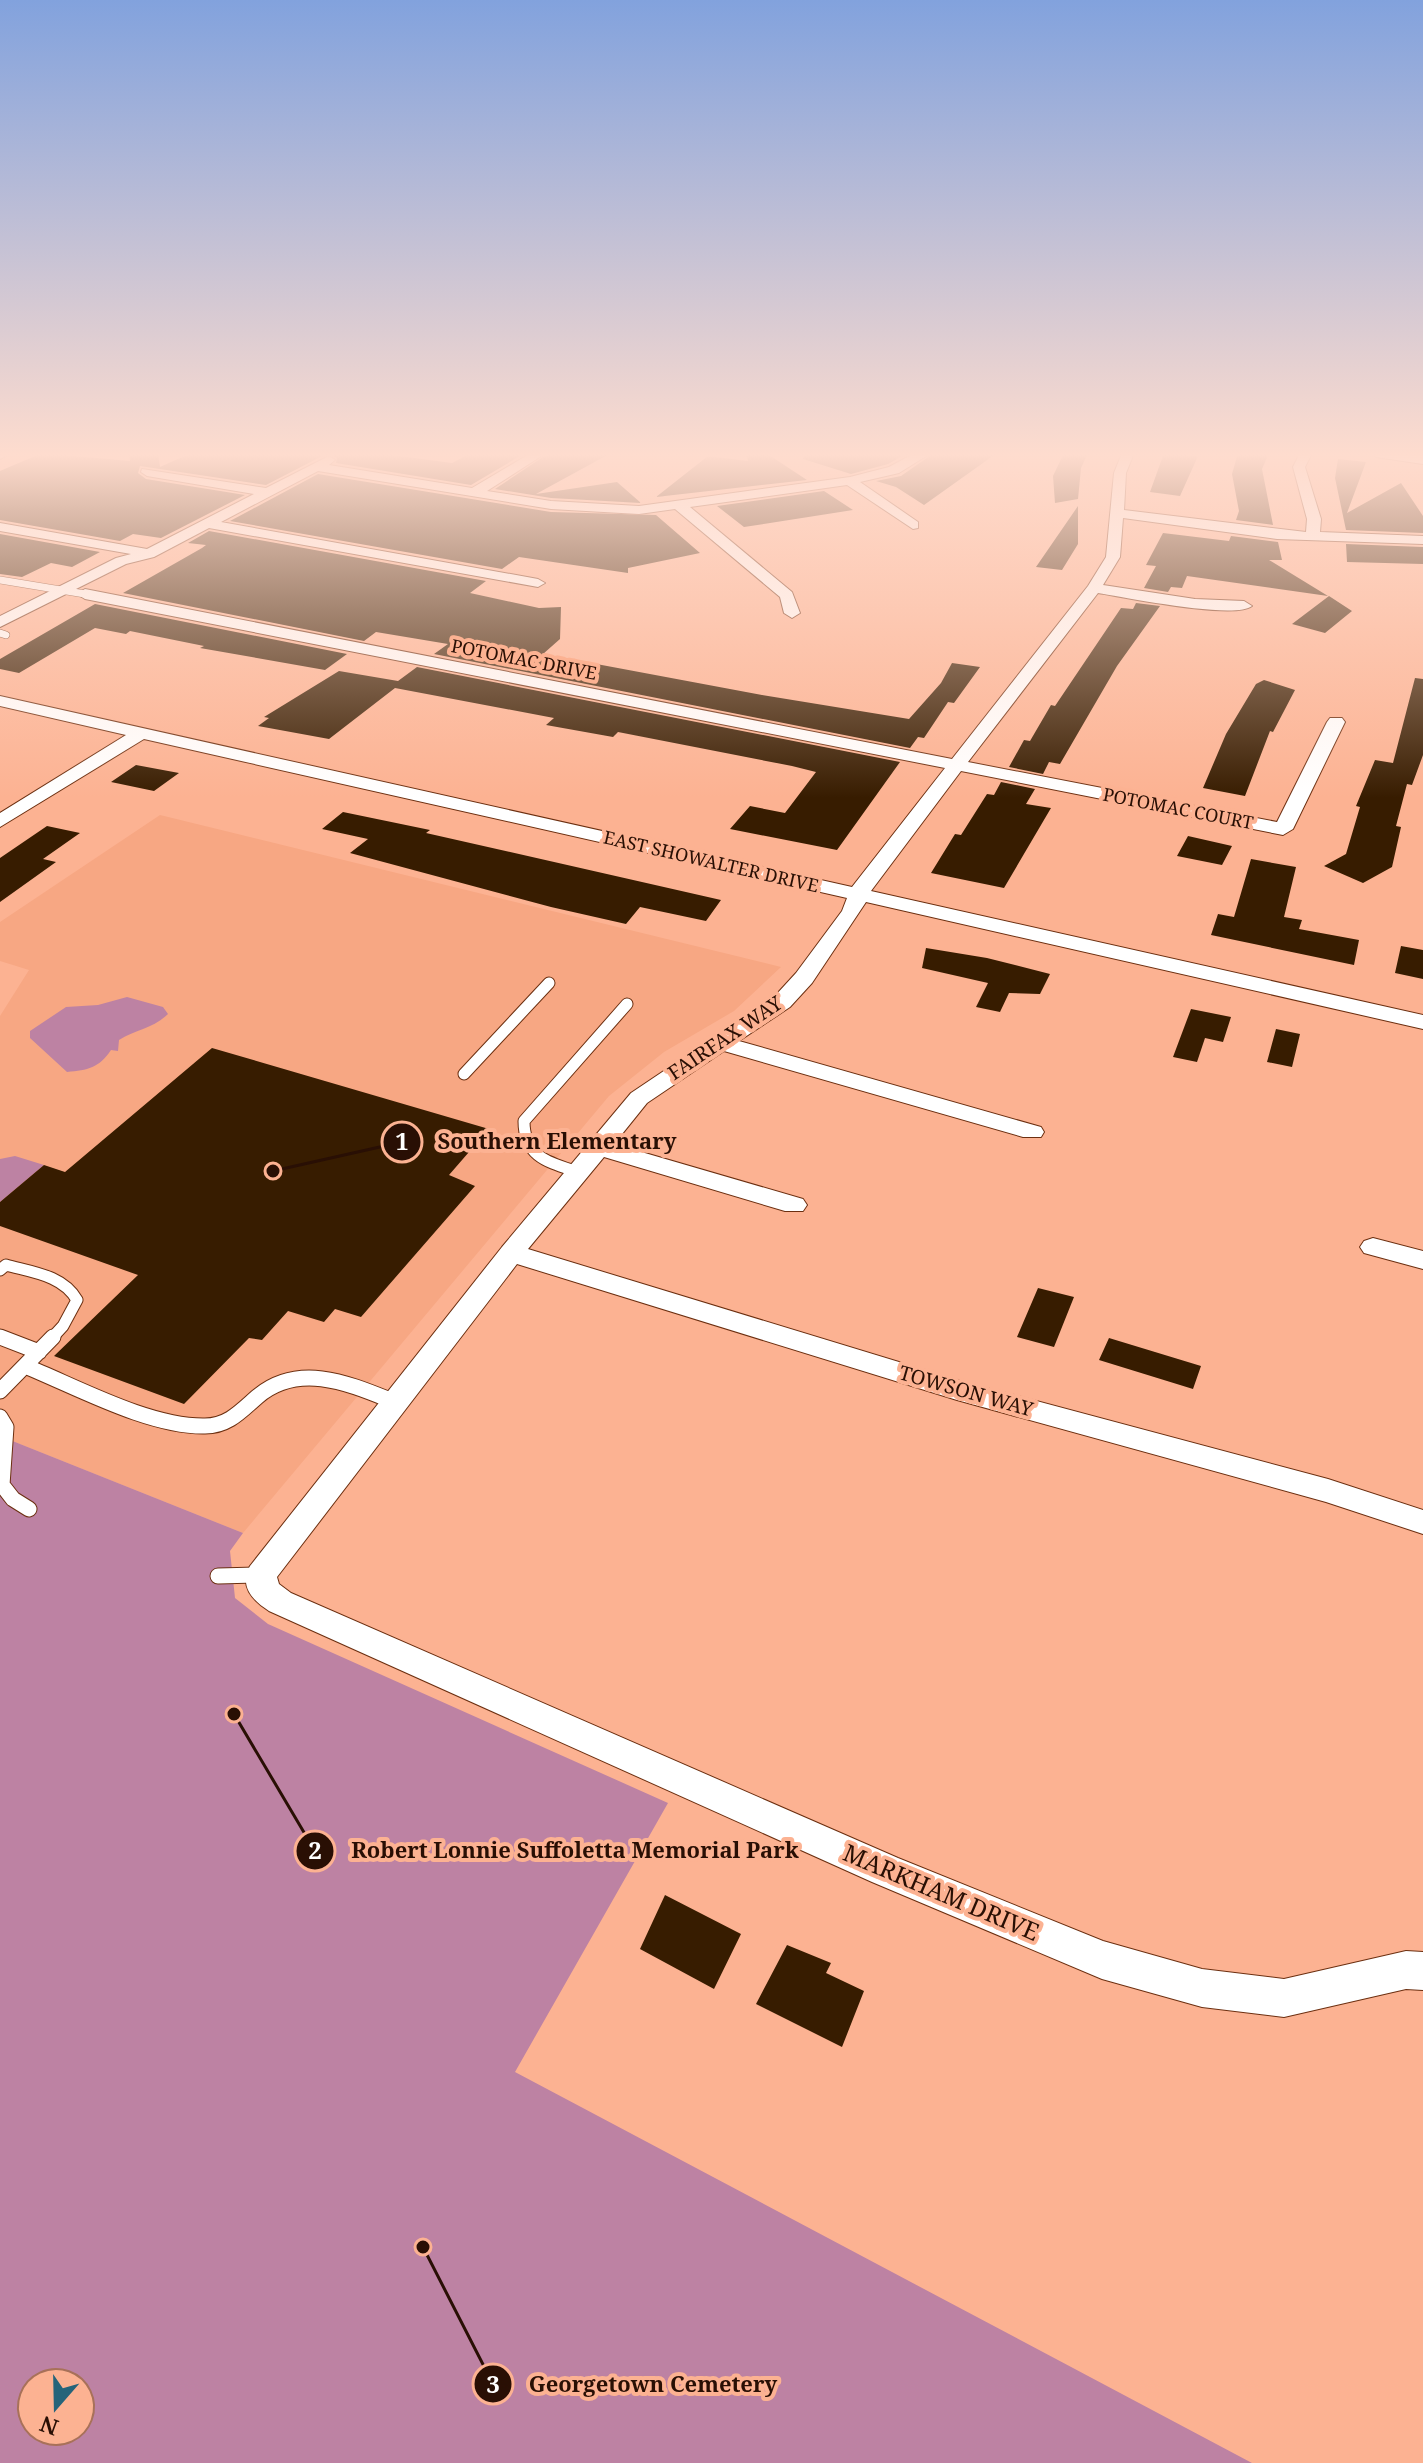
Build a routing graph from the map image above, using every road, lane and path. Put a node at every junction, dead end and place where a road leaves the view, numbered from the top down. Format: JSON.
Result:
{"nodes":[{"id":1,"x":107,"y":568,"type":"edge"},
{"id":2,"x":134,"y":568,"type":"edge"},
{"id":3,"x":454,"y":568,"type":"edge"},
{"id":4,"x":754,"y":568,"type":"edge"},
{"id":5,"x":1106,"y":568,"type":"edge"},
{"id":6,"x":0,"y":580,"type":"edge"},
{"id":7,"x":538,"y":583,"type":"dead end"},
{"id":8,"x":1094,"y":588,"type":"junction"},
{"id":9,"x":61,"y":591,"type":"junction"},
{"id":10,"x":85,"y":594,"type":"junction"},
{"id":11,"x":1244,"y":606,"type":"dead end"},
{"id":12,"x":792,"y":613,"type":"dead end"},
{"id":13,"x":2,"y":632,"type":"edge"},
{"id":14,"x":0,"y":701,"type":"edge"},
{"id":15,"x":1336,"y":722,"type":"dead end"},
{"id":16,"x":141,"y":733,"type":"junction"},
{"id":17,"x":955,"y":765,"type":"junction"},
{"id":18,"x":0,"y":821,"type":"edge"},
{"id":19,"x":858,"y":896,"type":"junction"},
{"id":20,"x":549,"y":983,"type":"dead end"},
{"id":21,"x":627,"y":1004,"type":"dead end"},
{"id":22,"x":1423,"y":1022,"type":"edge"},
{"id":23,"x":723,"y":1044,"type":"junction"},
{"id":24,"x":464,"y":1074,"type":"dead end"},
{"id":25,"x":1032,"y":1132,"type":"dead end"},
{"id":26,"x":598,"y":1147,"type":"junction"},
{"id":27,"x":578,"y":1172,"type":"junction"},
{"id":28,"x":794,"y":1205,"type":"dead end"},
{"id":29,"x":1373,"y":1247,"type":"dead end"},
{"id":30,"x":511,"y":1253,"type":"junction"},
{"id":31,"x":1423,"y":1260,"type":"edge"},
{"id":32,"x":0,"y":1270,"type":"edge"},
{"id":33,"x":0,"y":1337,"type":"edge"},
{"id":34,"x":39,"y":1352,"type":"junction"},
{"id":35,"x":25,"y":1366,"type":"junction"},
{"id":36,"x":0,"y":1391,"type":"edge"},
{"id":37,"x":395,"y":1402,"type":"junction"},
{"id":38,"x":0,"y":1417,"type":"edge"},
{"id":39,"x":29,"y":1509,"type":"dead end"},
{"id":40,"x":1423,"y":1522,"type":"edge"},
{"id":41,"x":218,"y":1576,"type":"dead end"},
{"id":42,"x":262,"y":1583,"type":"junction"},
{"id":43,"x":1423,"y":1971,"type":"edge"}],
"edges":[{"from":1,"to":9,"type":"street"},
{"from":2,"to":10,"type":"street"},
{"from":3,"to":7,"type":"street"},
{"from":4,"to":12,"type":"street"},
{"from":5,"to":8,"type":"street","name":"FAIRFAX WAY"},
{"from":6,"to":9,"type":"lane"},
{"from":8,"to":11,"type":"street"},
{"from":8,"to":17,"type":"street","name":"FAIRFAX WAY"},
{"from":9,"to":10,"type":"lane"},
{"from":9,"to":13,"type":"street"},
{"from":10,"to":13,"type":"street"},
{"from":10,"to":17,"type":"street","name":"POTOMAC DRIVE"},
{"from":14,"to":16,"type":"street","name":"EAST SHOWALTER DRIVE"},
{"from":15,"to":17,"type":"street","name":"POTOMAC COURT"},
{"from":16,"to":18,"type":"street"},
{"from":16,"to":19,"type":"street","name":"EAST SHOWALTER DRIVE"},
{"from":17,"to":19,"type":"street","name":"FAIRFAX WAY"},
{"from":19,"to":22,"type":"street","name":"EAST SHOWALTER DRIVE"},
{"from":19,"to":23,"type":"street","name":"FAIRFAX WAY"},
{"from":20,"to":24,"type":"lane"},
{"from":21,"to":27,"type":"lane"},
{"from":23,"to":25,"type":"street"},
{"from":23,"to":26,"type":"street","name":"FAIRFAX WAY"},
{"from":26,"to":27,"type":"street","name":"FAIRFAX WAY"},
{"from":26,"to":28,"type":"street"},
{"from":27,"to":30,"type":"street","name":"FAIRFAX WAY"},
{"from":29,"to":31,"type":"street"},
{"from":30,"to":37,"type":"street","name":"FAIRFAX WAY"},
{"from":30,"to":40,"type":"street","name":"TOWSON WAY"},
{"from":32,"to":34,"type":"lane"},
{"from":33,"to":34,"type":"lane"},
{"from":34,"to":35,"type":"lane"},
{"from":35,"to":36,"type":"lane"},
{"from":35,"to":37,"type":"lane"},
{"from":37,"to":42,"type":"street","name":"FAIRFAX WAY"},
{"from":38,"to":39,"type":"lane"},
{"from":41,"to":42,"type":"lane"},
{"from":42,"to":43,"type":"street","name":"MARKHAM DRIVE"}]}
